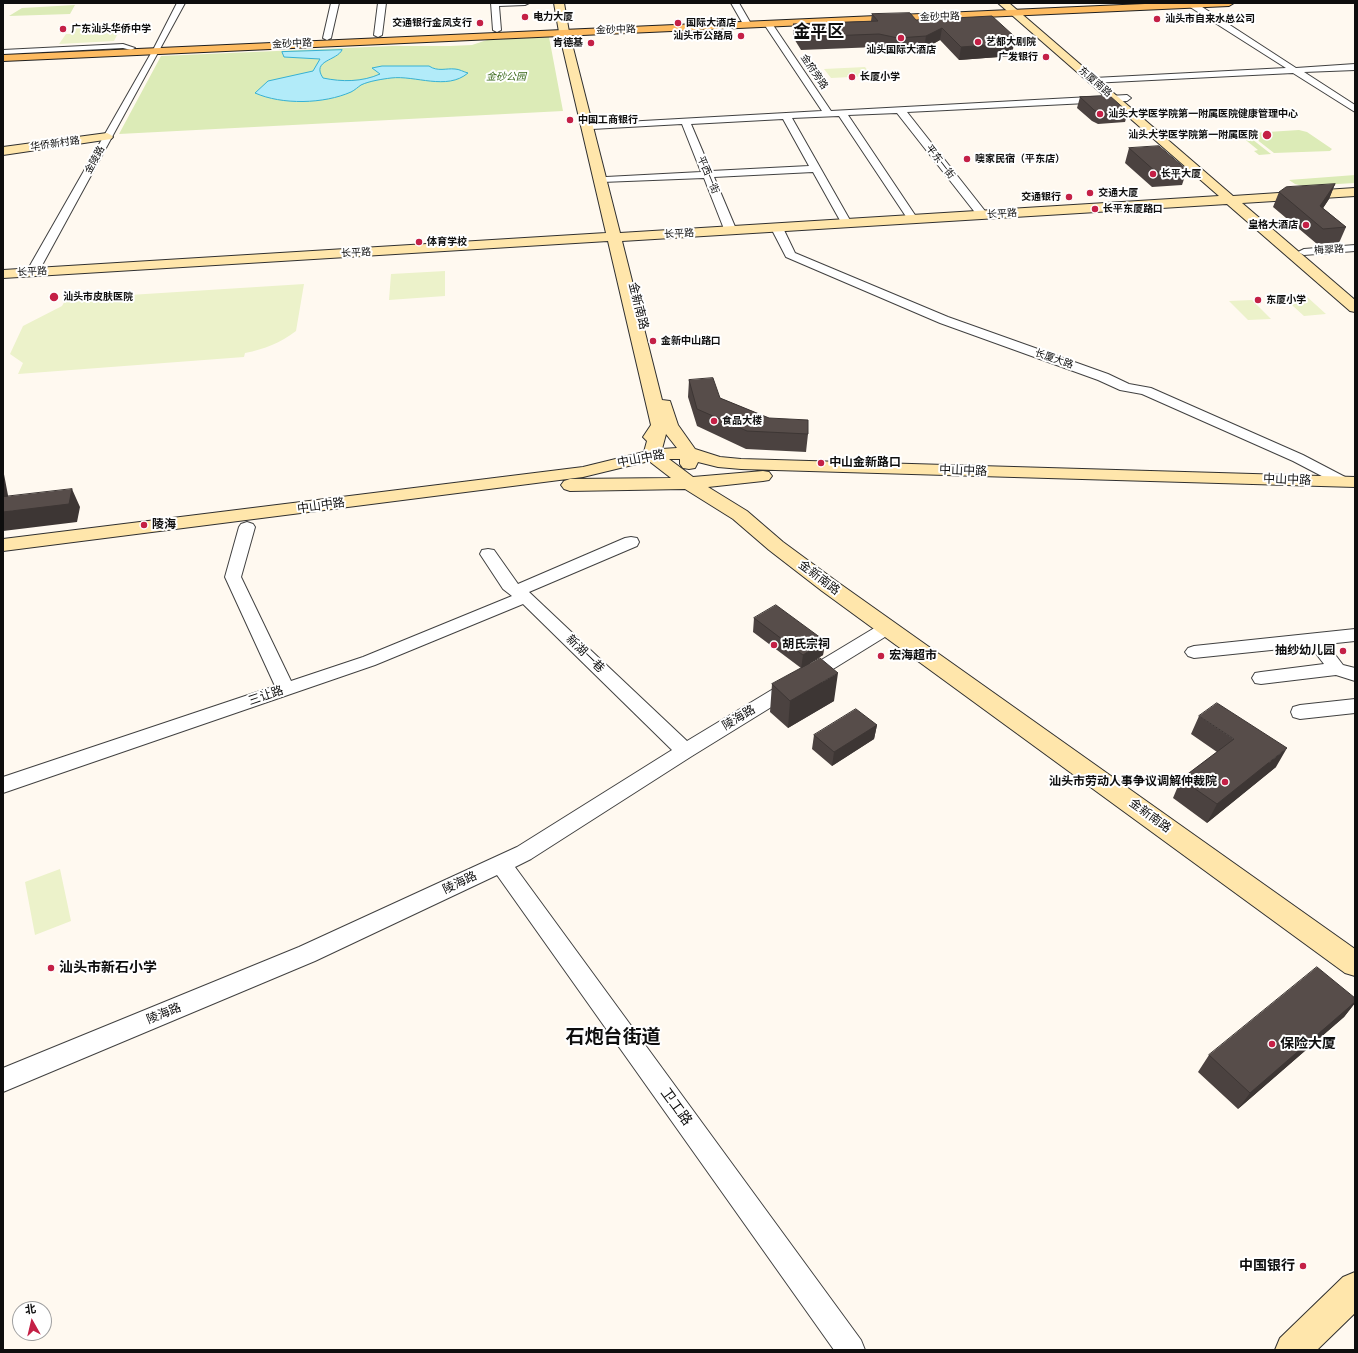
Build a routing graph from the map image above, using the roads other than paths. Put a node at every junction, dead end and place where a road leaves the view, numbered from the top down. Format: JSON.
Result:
{"nodes":[{"id":1,"x":181,"y":3,"type":"edge"},
{"id":2,"x":335,"y":3,"type":"edge"},
{"id":3,"x":382,"y":3,"type":"edge"},
{"id":4,"x":525,"y":3,"type":"edge"},
{"id":5,"x":559,"y":3,"type":"edge"},
{"id":6,"x":562,"y":3,"type":"edge"},
{"id":7,"x":735,"y":3,"type":"edge"},
{"id":8,"x":1003,"y":3,"type":"edge"},
{"id":9,"x":1166,"y":3,"type":"edge"},
{"id":10,"x":1229,"y":3,"type":"edge"},
{"id":11,"x":495,"y":4,"type":"edge"},
{"id":12,"x":1193,"y":5,"type":"junction"},
{"id":13,"x":1018,"y":10,"type":"edge"},
{"id":14,"x":746,"y":22,"type":"junction"},
{"id":15,"x":768,"y":24,"type":"junction"},
{"id":16,"x":497,"y":30,"type":"dead end"},
{"id":17,"x":566,"y":31,"type":"junction"},
{"id":18,"x":378,"y":36,"type":"dead end"},
{"id":19,"x":327,"y":38,"type":"dead end"},
{"id":20,"x":156,"y":49,"type":"junction"},
{"id":21,"x":3,"y":56,"type":"edge"},
{"id":22,"x":1355,"y":67,"type":"edge"},
{"id":23,"x":1294,"y":70,"type":"junction"},
{"id":24,"x":1100,"y":80,"type":"junction"},
{"id":25,"x":1121,"y":98,"type":"junction"},
{"id":26,"x":1355,"y":109,"type":"edge"},
{"id":27,"x":900,"y":110,"type":"junction"},
{"id":28,"x":828,"y":113,"type":"junction"},
{"id":29,"x":842,"y":113,"type":"junction"},
{"id":30,"x":786,"y":116,"type":"junction"},
{"id":31,"x":685,"y":121,"type":"junction"},
{"id":32,"x":592,"y":126,"type":"junction"},
{"id":33,"x":107,"y":137,"type":"junction"},
{"id":34,"x":3,"y":151,"type":"edge"},
{"id":35,"x":816,"y":169,"type":"junction"},
{"id":36,"x":707,"y":174,"type":"junction"},
{"id":37,"x":606,"y":180,"type":"junction"},
{"id":38,"x":1355,"y":191,"type":"edge"},
{"id":39,"x":1234,"y":199,"type":"junction"},
{"id":40,"x":981,"y":213,"type":"junction"},
{"id":41,"x":912,"y":218,"type":"junction"},
{"id":42,"x":846,"y":222,"type":"junction"},
{"id":43,"x":777,"y":228,"type":"junction"},
{"id":44,"x":730,"y":229,"type":"junction"},
{"id":45,"x":618,"y":237,"type":"junction"},
{"id":46,"x":1355,"y":248,"type":"edge"},
{"id":47,"x":1304,"y":252,"type":"junction"},
{"id":48,"x":34,"y":269,"type":"junction"},
{"id":49,"x":3,"y":272,"type":"edge"},
{"id":50,"x":1355,"y":295,"type":"edge"},
{"id":51,"x":1355,"y":308,"type":"edge"},
{"id":52,"x":664,"y":425,"type":"junction"},
{"id":53,"x":689,"y":453,"type":"junction"},
{"id":54,"x":652,"y":455,"type":"junction"},
{"id":55,"x":740,"y":464,"type":"junction"},
{"id":56,"x":775,"y":475,"type":"junction"},
{"id":57,"x":583,"y":478,"type":"junction"},
{"id":58,"x":689,"y":483,"type":"junction"},
{"id":59,"x":1351,"y":485,"type":"edge"},
{"id":60,"x":740,"y":515,"type":"junction"},
{"id":61,"x":247,"y":527,"type":"junction"},
{"id":62,"x":631,"y":542,"type":"dead end"},
{"id":63,"x":3,"y":545,"type":"edge"},
{"id":64,"x":488,"y":554,"type":"dead end"},
{"id":65,"x":3,"y":557,"type":"edge"},
{"id":66,"x":521,"y":594,"type":"junction"},
{"id":67,"x":887,"y":628,"type":"junction"},
{"id":68,"x":1355,"y":635,"type":"edge"},
{"id":69,"x":1314,"y":639,"type":"junction"},
{"id":70,"x":1194,"y":652,"type":"dead end"},
{"id":71,"x":1337,"y":669,"type":"junction"},
{"id":72,"x":1355,"y":675,"type":"edge"},
{"id":73,"x":1261,"y":678,"type":"dead end"},
{"id":74,"x":286,"y":689,"type":"junction"},
{"id":75,"x":1355,"y":706,"type":"edge"},
{"id":76,"x":1300,"y":712,"type":"dead end"},
{"id":77,"x":685,"y":751,"type":"junction"},
{"id":78,"x":3,"y":785,"type":"edge"},
{"id":79,"x":501,"y":864,"type":"junction"},
{"id":80,"x":1355,"y":964,"type":"edge"},
{"id":81,"x":3,"y":1080,"type":"edge"},
{"id":82,"x":1355,"y":1289,"type":"edge"},
{"id":83,"x":851,"y":1350,"type":"edge"},
{"id":84,"x":1292,"y":1350,"type":"edge"}],
"edges":[{"from":1,"to":20,"type":"street","name":"金陵路"},
{"from":2,"to":19,"type":"street"},
{"from":3,"to":18,"type":"street"},
{"from":4,"to":11,"type":"street"},
{"from":5,"to":17,"type":"main road","name":"金新南路"},
{"from":6,"to":17,"type":"main road","name":"金新南路"},
{"from":7,"to":14,"type":"street"},
{"from":8,"to":13,"type":"main road","name":"东厦南路"},
{"from":9,"to":13,"type":"main road","name":"金砂中路"},
{"from":10,"to":12,"type":"main road","name":"金砂中路"},
{"from":11,"to":16,"type":"street"},
{"from":12,"to":13,"type":"main road","name":"金砂中路"},
{"from":12,"to":23,"type":"street"},
{"from":13,"to":14,"type":"main road","name":"金砂中路"},
{"from":13,"to":15,"type":"main road","name":"金砂中路"},
{"from":13,"to":24,"type":"main road","name":"东厦南路"},
{"from":14,"to":17,"type":"main road","name":"金砂中路"},
{"from":15,"to":17,"type":"main road","name":"金砂中路"},
{"from":15,"to":28,"type":"street","name":"金府旁路"},
{"from":17,"to":20,"type":"main road","name":"金砂中路"},
{"from":17,"to":32,"type":"main road","name":"金新南路"},
{"from":17,"to":45,"type":"main road","name":"金新南路"},
{"from":20,"to":21,"type":"main road","name":"金砂中路"},
{"from":20,"to":33,"type":"street","name":"金陵路"},
{"from":22,"to":23,"type":"street"},
{"from":23,"to":24,"type":"street"},
{"from":23,"to":26,"type":"street"},
{"from":24,"to":25,"type":"main road","name":"东厦南路"},
{"from":25,"to":27,"type":"street"},
{"from":25,"to":39,"type":"main road","name":"东厦南路"},
{"from":27,"to":29,"type":"street"},
{"from":27,"to":40,"type":"street","name":"平东一街"},
{"from":28,"to":29,"type":"street"},
{"from":28,"to":30,"type":"street"},
{"from":29,"to":41,"type":"street"},
{"from":30,"to":31,"type":"street"},
{"from":30,"to":35,"type":"street"},
{"from":31,"to":32,"type":"street"},
{"from":31,"to":36,"type":"street","name":"平西一街"},
{"from":32,"to":37,"type":"main road","name":"金新南路"},
{"from":33,"to":34,"type":"main road","name":"华侨新村路"},
{"from":33,"to":48,"type":"street","name":"金陵路"},
{"from":35,"to":36,"type":"street"},
{"from":35,"to":42,"type":"street"},
{"from":36,"to":37,"type":"street"},
{"from":36,"to":44,"type":"street","name":"平西一街"},
{"from":37,"to":45,"type":"main road","name":"金新南路"},
{"from":38,"to":39,"type":"main road","name":"长平路"},
{"from":39,"to":40,"type":"main road","name":"长平路"},
{"from":39,"to":43,"type":"main road","name":"长平路"},
{"from":39,"to":47,"type":"main road","name":"东厦南路"},
{"from":39,"to":51,"type":"main road","name":"东厦南路"},
{"from":40,"to":41,"type":"main road","name":"长平路"},
{"from":41,"to":42,"type":"main road","name":"长平路"},
{"from":42,"to":44,"type":"main road","name":"长平路"},
{"from":43,"to":45,"type":"main road","name":"长平路"},
{"from":43,"to":59,"type":"street","name":"长厦大路"},
{"from":44,"to":45,"type":"main road","name":"长平路"},
{"from":45,"to":48,"type":"main road","name":"长平路"},
{"from":45,"to":49,"type":"main road","name":"长平路"},
{"from":45,"to":52,"type":"main road","name":"金新南路"},
{"from":46,"to":47,"type":"street","name":"梅翠路"},
{"from":47,"to":50,"type":"main road","name":"东厦南路"},
{"from":48,"to":49,"type":"main road","name":"长平路"},
{"from":52,"to":53,"type":"main road","name":"金新南路"},
{"from":52,"to":54,"type":"main road"},
{"from":52,"to":55,"type":"main road"},
{"from":52,"to":57,"type":"main road"},
{"from":53,"to":54,"type":"main road","name":"中山中路"},
{"from":53,"to":55,"type":"main road","name":"中山中路"},
{"from":53,"to":58,"type":"main road"},
{"from":54,"to":57,"type":"main road","name":"中山中路"},
{"from":54,"to":58,"type":"main road","name":"金新南路"},
{"from":55,"to":59,"type":"main road","name":"中山中路"},
{"from":56,"to":58,"type":"main road","name":"中山中路"},
{"from":56,"to":59,"type":"main road","name":"中山中路"},
{"from":56,"to":60,"type":"main road"},
{"from":57,"to":58,"type":"main road","name":"中山中路"},
{"from":57,"to":60,"type":"main road"},
{"from":57,"to":61,"type":"main road","name":"中山中路"},
{"from":57,"to":63,"type":"main road","name":"中山中路"},
{"from":58,"to":60,"type":"main road","name":"金新南路"},
{"from":60,"to":67,"type":"main road","name":"金新南路"},
{"from":61,"to":65,"type":"main road","name":"中山中路"},
{"from":61,"to":74,"type":"street"},
{"from":62,"to":66,"type":"street","name":"三让路"},
{"from":64,"to":66,"type":"street","name":"新湖一巷"},
{"from":66,"to":74,"type":"street","name":"三让路"},
{"from":66,"to":77,"type":"street","name":"新湖一巷"},
{"from":67,"to":77,"type":"street","name":"陵海路"},
{"from":67,"to":80,"type":"main road","name":"金新南路"},
{"from":68,"to":69,"type":"street"},
{"from":69,"to":70,"type":"street"},
{"from":69,"to":71,"type":"street"},
{"from":71,"to":72,"type":"street"},
{"from":71,"to":73,"type":"street"},
{"from":74,"to":78,"type":"street","name":"三让路"},
{"from":75,"to":76,"type":"street"},
{"from":77,"to":79,"type":"street","name":"陵海路"},
{"from":79,"to":81,"type":"street","name":"陵海路"},
{"from":79,"to":83,"type":"street","name":"卫工路"},
{"from":82,"to":84,"type":"main road"}]}
